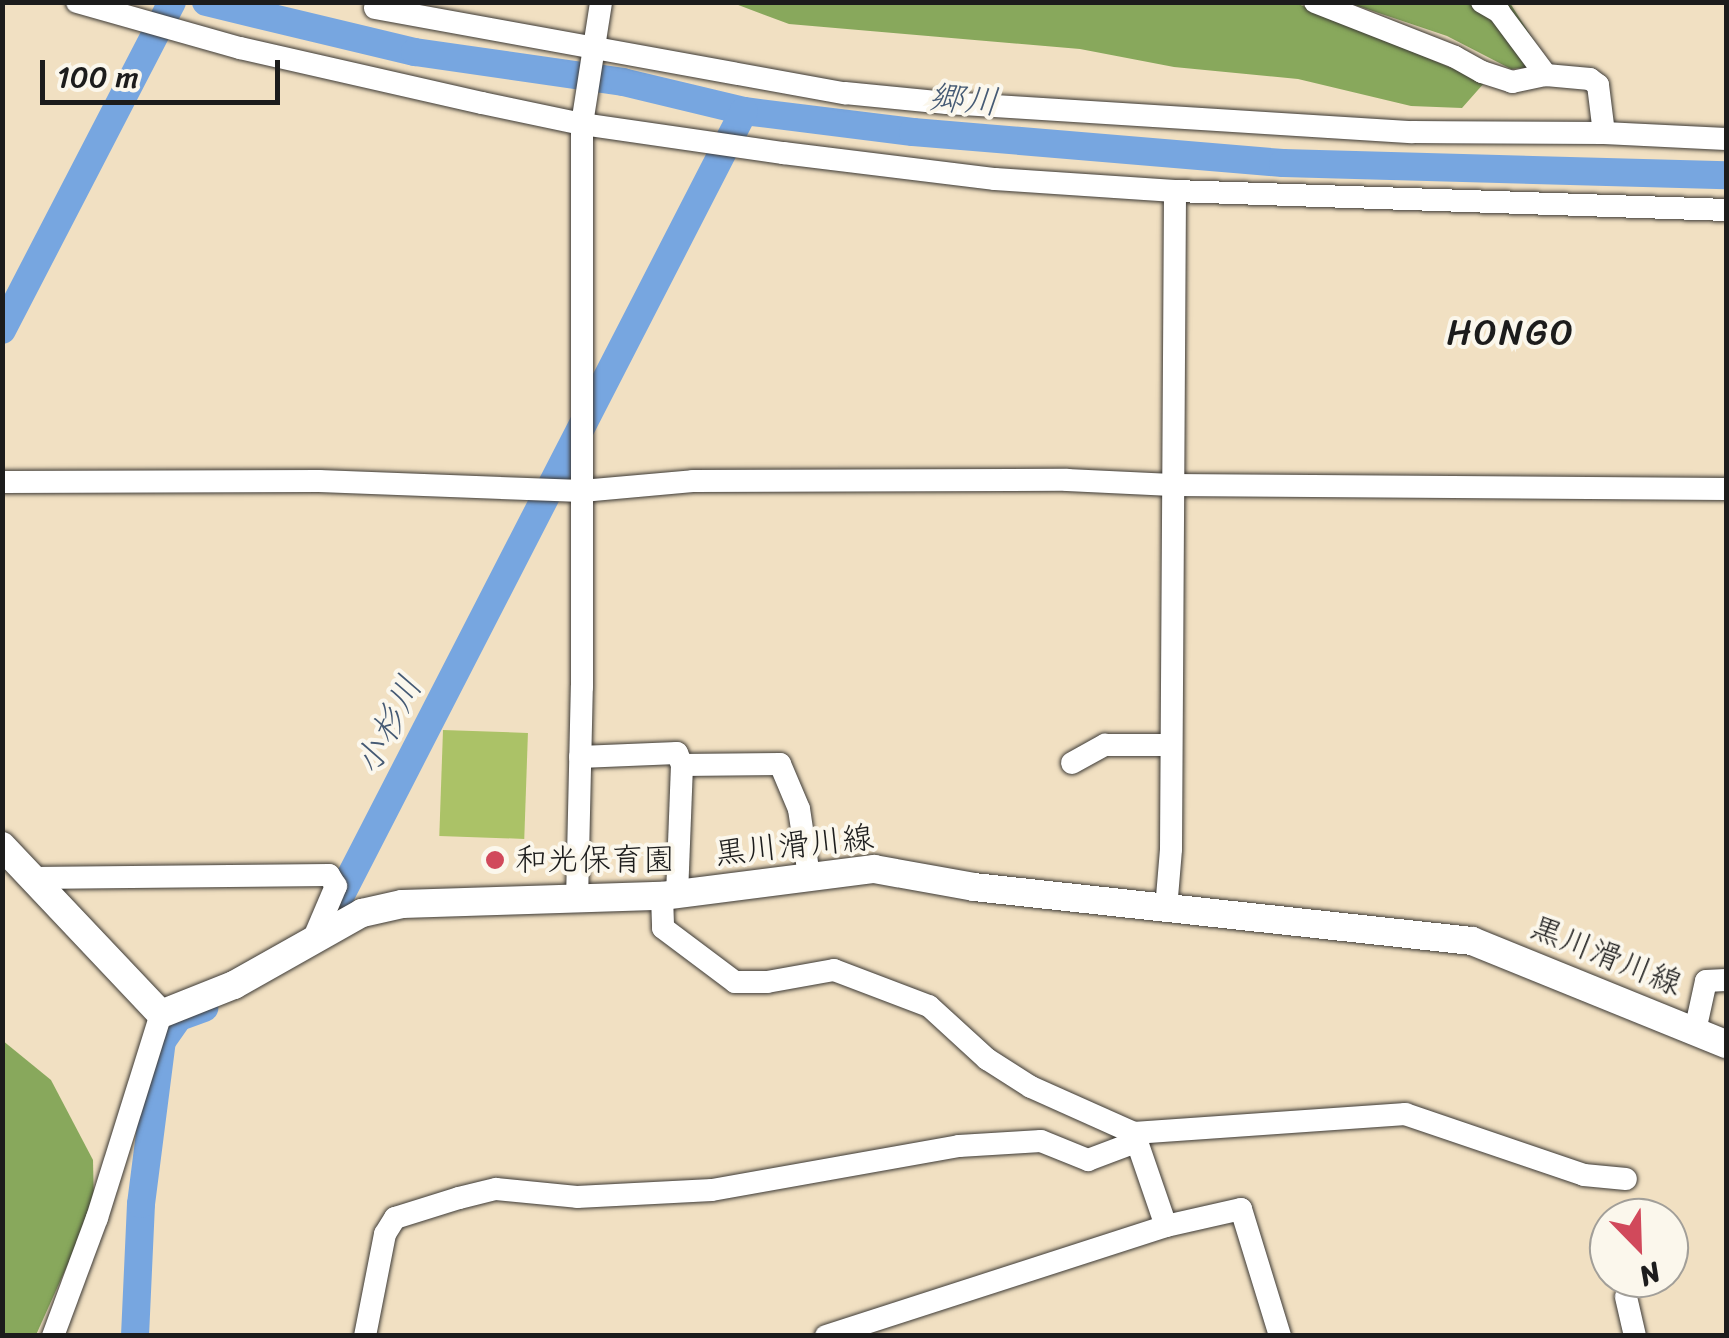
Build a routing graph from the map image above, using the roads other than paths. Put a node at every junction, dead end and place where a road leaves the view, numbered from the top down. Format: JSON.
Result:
{"nodes":[{"id":1,"x":77,"y":2,"type":"edge"},
{"id":2,"x":602,"y":2,"type":"edge"},
{"id":3,"x":1315,"y":2,"type":"edge"},
{"id":4,"x":1482,"y":2,"type":"edge"},
{"id":5,"x":375,"y":8,"type":"dead end"},
{"id":6,"x":594,"y":48,"type":"junction"},
{"id":7,"x":1546,"y":75,"type":"junction"},
{"id":8,"x":582,"y":124,"type":"junction"},
{"id":9,"x":1604,"y":133,"type":"junction"},
{"id":10,"x":1726,"y":138,"type":"edge"},
{"id":11,"x":1175,"y":192,"type":"junction"},
{"id":12,"x":1726,"y":210,"type":"edge"},
{"id":13,"x":2,"y":482,"type":"edge"},
{"id":14,"x":1172,"y":485,"type":"junction"},
{"id":15,"x":1726,"y":489,"type":"edge"},
{"id":16,"x":582,"y":490,"type":"junction"},
{"id":17,"x":1171,"y":745,"type":"junction"},
{"id":18,"x":580,"y":757,"type":"junction"},
{"id":19,"x":1072,"y":763,"type":"dead end"},
{"id":20,"x":682,"y":765,"type":"junction"},
{"id":21,"x":2,"y":846,"type":"edge"},
{"id":22,"x":808,"y":876,"type":"junction"},
{"id":23,"x":32,"y":878,"type":"junction"},
{"id":24,"x":669,"y":895,"type":"junction"},
{"id":25,"x":577,"y":901,"type":"junction"},
{"id":26,"x":1166,"y":909,"type":"junction"},
{"id":27,"x":314,"y":940,"type":"junction"},
{"id":28,"x":1726,"y":980,"type":"edge"},
{"id":29,"x":160,"y":1014,"type":"junction"},
{"id":30,"x":1695,"y":1030,"type":"junction"},
{"id":31,"x":1726,"y":1044,"type":"edge"},
{"id":32,"x":1135,"y":1138,"type":"junction"},
{"id":33,"x":1626,"y":1179,"type":"dead end"},
{"id":34,"x":1166,"y":1226,"type":"junction"},
{"id":35,"x":1626,"y":1298,"type":"edge"},
{"id":36,"x":54,"y":1336,"type":"edge"},
{"id":37,"x":365,"y":1336,"type":"edge"},
{"id":38,"x":826,"y":1336,"type":"edge"},
{"id":39,"x":1280,"y":1336,"type":"edge"},
{"id":40,"x":1634,"y":1336,"type":"edge"}],
"edges":[{"from":1,"to":8,"type":"street"},
{"from":2,"to":6,"type":"street"},
{"from":3,"to":7,"type":"street"},
{"from":4,"to":7,"type":"street"},
{"from":5,"to":6,"type":"street"},
{"from":6,"to":8,"type":"street"},
{"from":6,"to":9,"type":"street"},
{"from":7,"to":9,"type":"street"},
{"from":8,"to":11,"type":"street"},
{"from":8,"to":16,"type":"street"},
{"from":9,"to":10,"type":"street"},
{"from":11,"to":12,"type":"street"},
{"from":11,"to":14,"type":"street"},
{"from":13,"to":16,"type":"street"},
{"from":14,"to":15,"type":"street"},
{"from":14,"to":16,"type":"street"},
{"from":14,"to":17,"type":"street"},
{"from":16,"to":18,"type":"street"},
{"from":17,"to":19,"type":"street"},
{"from":17,"to":26,"type":"street"},
{"from":18,"to":20,"type":"street"},
{"from":18,"to":25,"type":"street"},
{"from":20,"to":22,"type":"street"},
{"from":20,"to":24,"type":"street"},
{"from":21,"to":23,"type":"main road"},
{"from":22,"to":24,"type":"main road","name":"黒川滑川線"},
{"from":22,"to":26,"type":"main road","name":"黒川滑川線"},
{"from":23,"to":27,"type":"street"},
{"from":23,"to":29,"type":"main road"},
{"from":24,"to":25,"type":"main road","name":"黒川滑川線"},
{"from":24,"to":32,"type":"street"},
{"from":25,"to":27,"type":"main road","name":"黒川滑川線"},
{"from":26,"to":30,"type":"main road","name":"黒川滑川線"},
{"from":27,"to":29,"type":"main road","name":"黒川滑川線"},
{"from":28,"to":30,"type":"street"},
{"from":29,"to":36,"type":"street"},
{"from":30,"to":31,"type":"main road","name":"黒川滑川線"},
{"from":32,"to":33,"type":"street"},
{"from":32,"to":34,"type":"street"},
{"from":32,"to":37,"type":"street"},
{"from":34,"to":38,"type":"street"},
{"from":34,"to":39,"type":"street"},
{"from":35,"to":40,"type":"street"}]}
